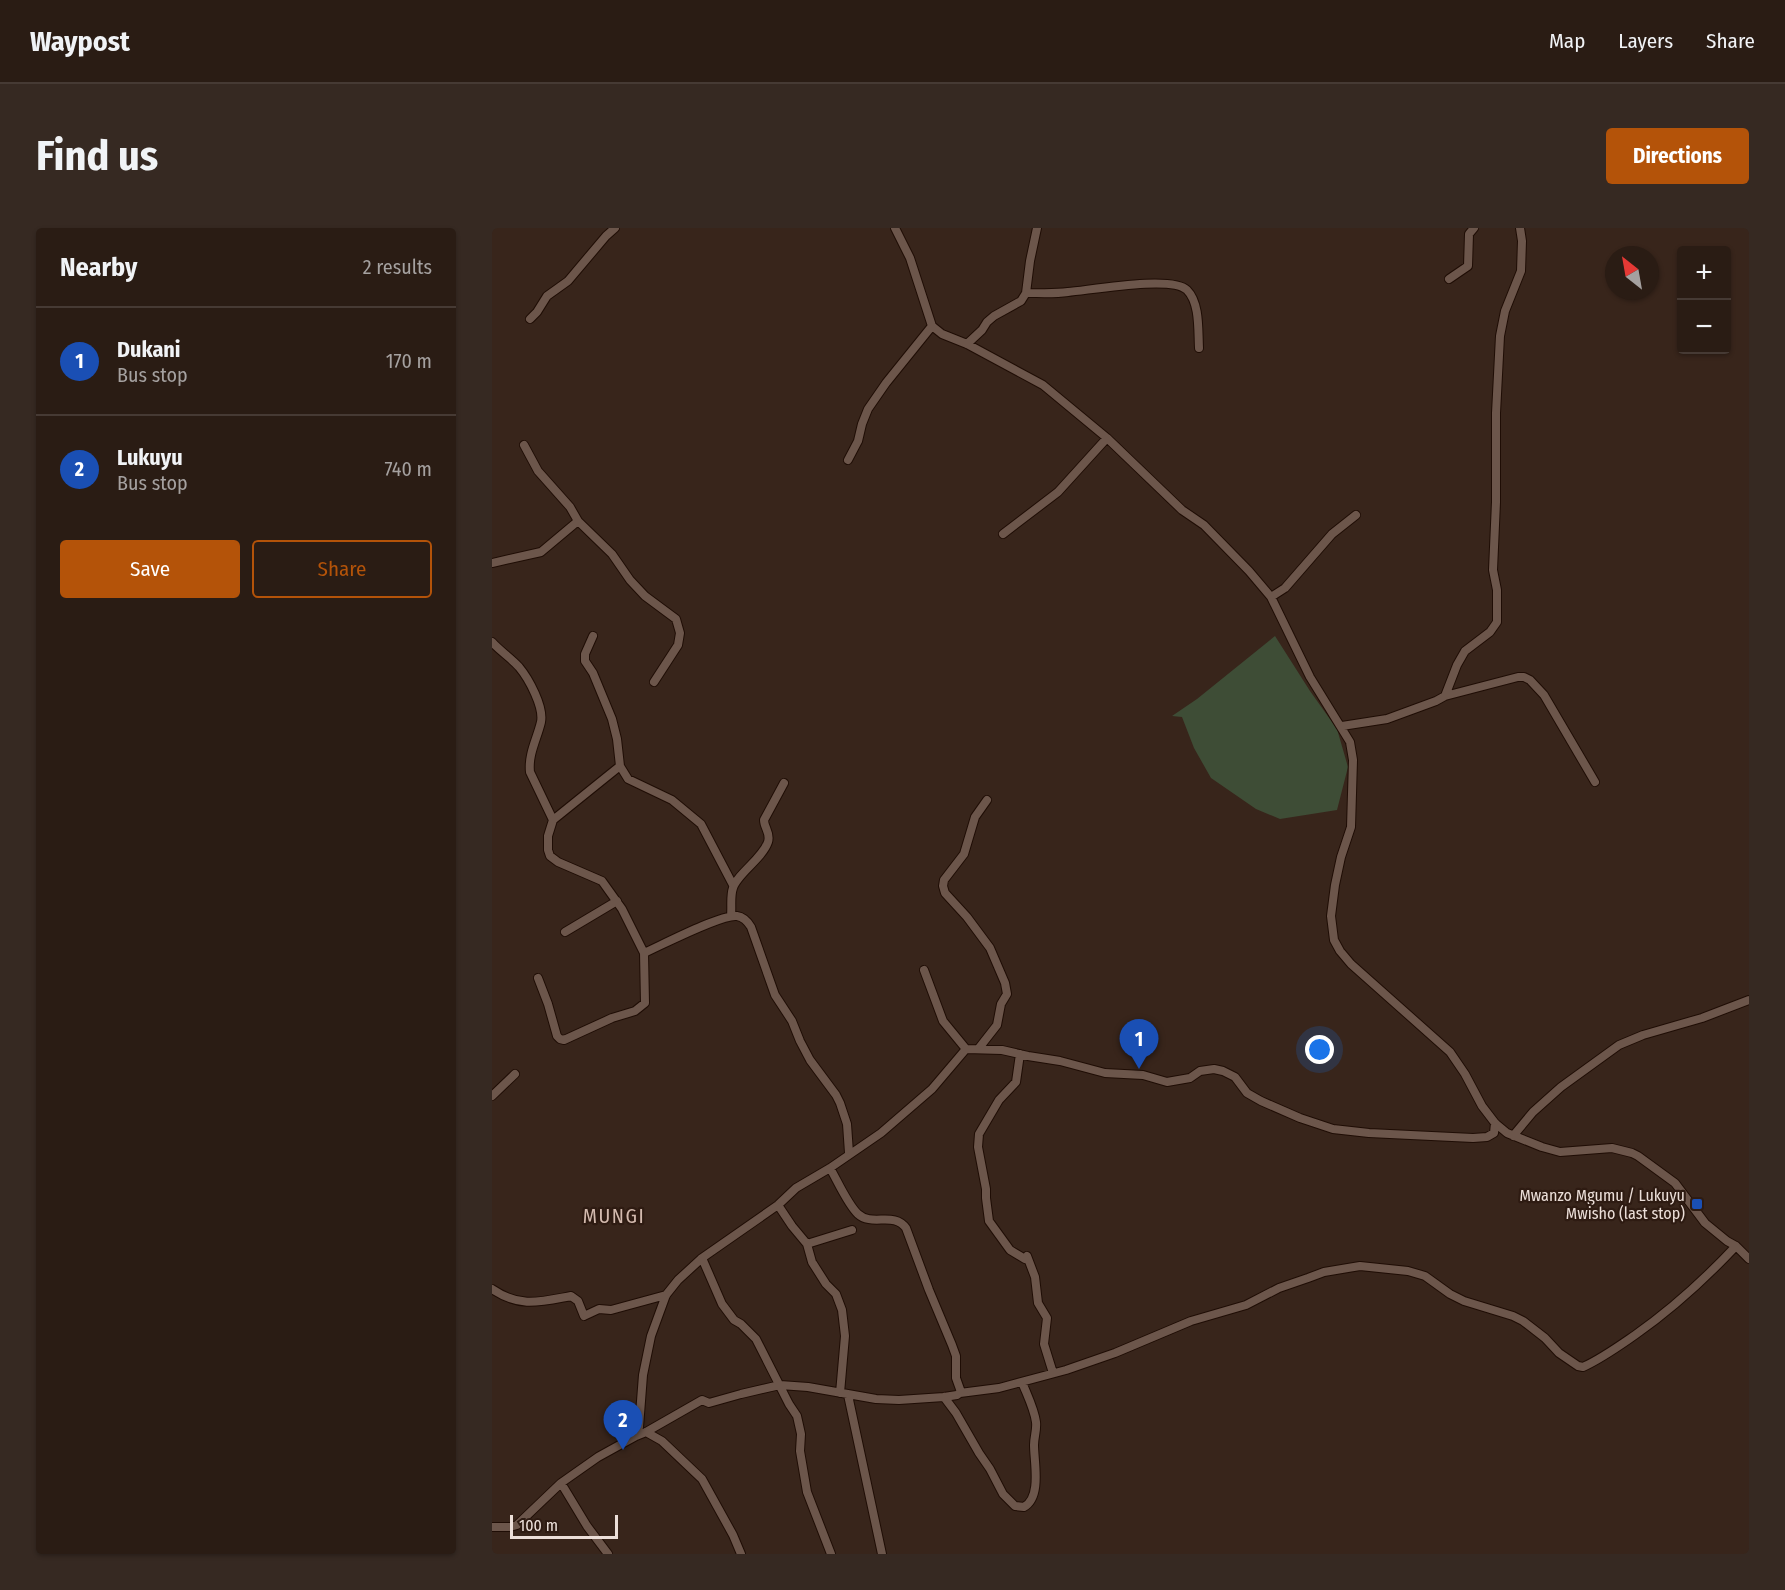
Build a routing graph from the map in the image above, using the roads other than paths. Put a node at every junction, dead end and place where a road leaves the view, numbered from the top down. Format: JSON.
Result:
{"nodes":[{"id":1,"x":615,"y":228,"type":"edge"},
{"id":2,"x":895,"y":228,"type":"edge"},
{"id":3,"x":1037,"y":228,"type":"edge"},
{"id":4,"x":1474,"y":228,"type":"edge"},
{"id":5,"x":1520,"y":228,"type":"edge"},
{"id":6,"x":1449,"y":279,"type":"dead end"},
{"id":7,"x":1026,"y":293,"type":"junction"},
{"id":8,"x":530,"y":319,"type":"dead end"},
{"id":9,"x":932,"y":326,"type":"junction"},
{"id":10,"x":967,"y":344,"type":"junction"},
{"id":11,"x":1199,"y":348,"type":"dead end"},
{"id":12,"x":1107,"y":438,"type":"junction"},
{"id":13,"x":524,"y":444,"type":"dead end"},
{"id":14,"x":848,"y":460,"type":"dead end"},
{"id":15,"x":1356,"y":515,"type":"dead end"},
{"id":16,"x":578,"y":521,"type":"junction"},
{"id":17,"x":1003,"y":534,"type":"dead end"},
{"id":18,"x":492,"y":563,"type":"edge"},
{"id":19,"x":1271,"y":597,"type":"junction"},
{"id":20,"x":593,"y":636,"type":"dead end"},
{"id":21,"x":492,"y":642,"type":"edge"},
{"id":22,"x":654,"y":682,"type":"dead end"},
{"id":23,"x":1445,"y":696,"type":"junction"},
{"id":24,"x":1342,"y":726,"type":"junction"},
{"id":25,"x":620,"y":766,"type":"junction"},
{"id":26,"x":1595,"y":782,"type":"dead end"},
{"id":27,"x":784,"y":783,"type":"dead end"},
{"id":28,"x":987,"y":800,"type":"dead end"},
{"id":29,"x":553,"y":820,"type":"junction"},
{"id":30,"x":733,"y":885,"type":"junction"},
{"id":31,"x":617,"y":901,"type":"junction"},
{"id":32,"x":731,"y":916,"type":"junction"},
{"id":33,"x":565,"y":932,"type":"dead end"},
{"id":34,"x":644,"y":953,"type":"junction"},
{"id":35,"x":924,"y":970,"type":"dead end"},
{"id":36,"x":538,"y":978,"type":"dead end"},
{"id":37,"x":1749,"y":1000,"type":"edge"},
{"id":38,"x":978,"y":1048,"type":"junction"},
{"id":39,"x":966,"y":1049,"type":"junction"},
{"id":40,"x":1020,"y":1054,"type":"junction"},
{"id":41,"x":516,"y":1074,"type":"dead end"},
{"id":42,"x":492,"y":1096,"type":"edge"},
{"id":43,"x":1495,"y":1122,"type":"junction"},
{"id":44,"x":1513,"y":1136,"type":"junction"},
{"id":45,"x":849,"y":1154,"type":"junction"},
{"id":46,"x":830,"y":1168,"type":"junction"},
{"id":47,"x":778,"y":1204,"type":"junction"},
{"id":48,"x":852,"y":1230,"type":"dead end"},
{"id":49,"x":807,"y":1244,"type":"junction"},
{"id":50,"x":1737,"y":1246,"type":"junction"},
{"id":51,"x":702,"y":1257,"type":"junction"},
{"id":52,"x":1749,"y":1259,"type":"edge"},
{"id":53,"x":492,"y":1289,"type":"edge"},
{"id":54,"x":666,"y":1295,"type":"junction"},
{"id":55,"x":1053,"y":1373,"type":"junction"},
{"id":56,"x":1022,"y":1382,"type":"junction"},
{"id":57,"x":780,"y":1385,"type":"junction"},
{"id":58,"x":960,"y":1393,"type":"junction"},
{"id":59,"x":844,"y":1394,"type":"junction"},
{"id":60,"x":944,"y":1397,"type":"junction"},
{"id":61,"x":646,"y":1432,"type":"junction"},
{"id":62,"x":636,"y":1436,"type":"junction"},
{"id":63,"x":561,"y":1483,"type":"junction"},
{"id":64,"x":492,"y":1527,"type":"edge"},
{"id":65,"x":608,"y":1554,"type":"edge"},
{"id":66,"x":741,"y":1554,"type":"edge"},
{"id":67,"x":831,"y":1554,"type":"edge"},
{"id":68,"x":882,"y":1554,"type":"edge"}],
"edges":[{"from":1,"to":8,"type":"street"},
{"from":2,"to":9,"type":"street"},
{"from":3,"to":7,"type":"street"},
{"from":4,"to":6,"type":"street"},
{"from":5,"to":23,"type":"street"},
{"from":7,"to":10,"type":"street"},
{"from":7,"to":11,"type":"street"},
{"from":9,"to":10,"type":"street"},
{"from":9,"to":14,"type":"street"},
{"from":10,"to":12,"type":"street"},
{"from":12,"to":17,"type":"street"},
{"from":12,"to":19,"type":"street"},
{"from":13,"to":16,"type":"street"},
{"from":15,"to":19,"type":"street"},
{"from":16,"to":18,"type":"street"},
{"from":16,"to":22,"type":"street"},
{"from":19,"to":24,"type":"street"},
{"from":20,"to":25,"type":"street"},
{"from":21,"to":29,"type":"street"},
{"from":23,"to":24,"type":"street"},
{"from":23,"to":26,"type":"street"},
{"from":24,"to":43,"type":"street"},
{"from":25,"to":29,"type":"street"},
{"from":25,"to":30,"type":"street"},
{"from":27,"to":30,"type":"street"},
{"from":28,"to":38,"type":"street"},
{"from":29,"to":31,"type":"street"},
{"from":30,"to":32,"type":"street"},
{"from":31,"to":33,"type":"street"},
{"from":31,"to":34,"type":"street"},
{"from":32,"to":34,"type":"street"},
{"from":32,"to":45,"type":"street"},
{"from":34,"to":36,"type":"street"},
{"from":35,"to":39,"type":"street"},
{"from":37,"to":44,"type":"street"},
{"from":38,"to":39,"type":"street"},
{"from":38,"to":40,"type":"street"},
{"from":39,"to":45,"type":"street"},
{"from":40,"to":43,"type":"street"},
{"from":40,"to":55,"type":"street"},
{"from":41,"to":42,"type":"street"},
{"from":43,"to":44,"type":"street"},
{"from":44,"to":50,"type":"street"},
{"from":45,"to":46,"type":"street"},
{"from":46,"to":47,"type":"street"},
{"from":46,"to":58,"type":"street"},
{"from":47,"to":49,"type":"street"},
{"from":47,"to":51,"type":"street"},
{"from":48,"to":49,"type":"street"},
{"from":49,"to":59,"type":"street"},
{"from":50,"to":52,"type":"street"},
{"from":50,"to":55,"type":"street"},
{"from":51,"to":54,"type":"street"},
{"from":51,"to":57,"type":"street"},
{"from":53,"to":54,"type":"street"},
{"from":54,"to":62,"type":"street"},
{"from":55,"to":56,"type":"street"},
{"from":56,"to":58,"type":"street"},
{"from":56,"to":60,"type":"street"},
{"from":57,"to":59,"type":"street"},
{"from":57,"to":61,"type":"street"},
{"from":57,"to":67,"type":"street"},
{"from":58,"to":60,"type":"street"},
{"from":59,"to":60,"type":"street"},
{"from":59,"to":68,"type":"street"},
{"from":61,"to":62,"type":"street"},
{"from":61,"to":66,"type":"street"},
{"from":62,"to":63,"type":"street"},
{"from":63,"to":64,"type":"street"},
{"from":63,"to":65,"type":"street"}]}
